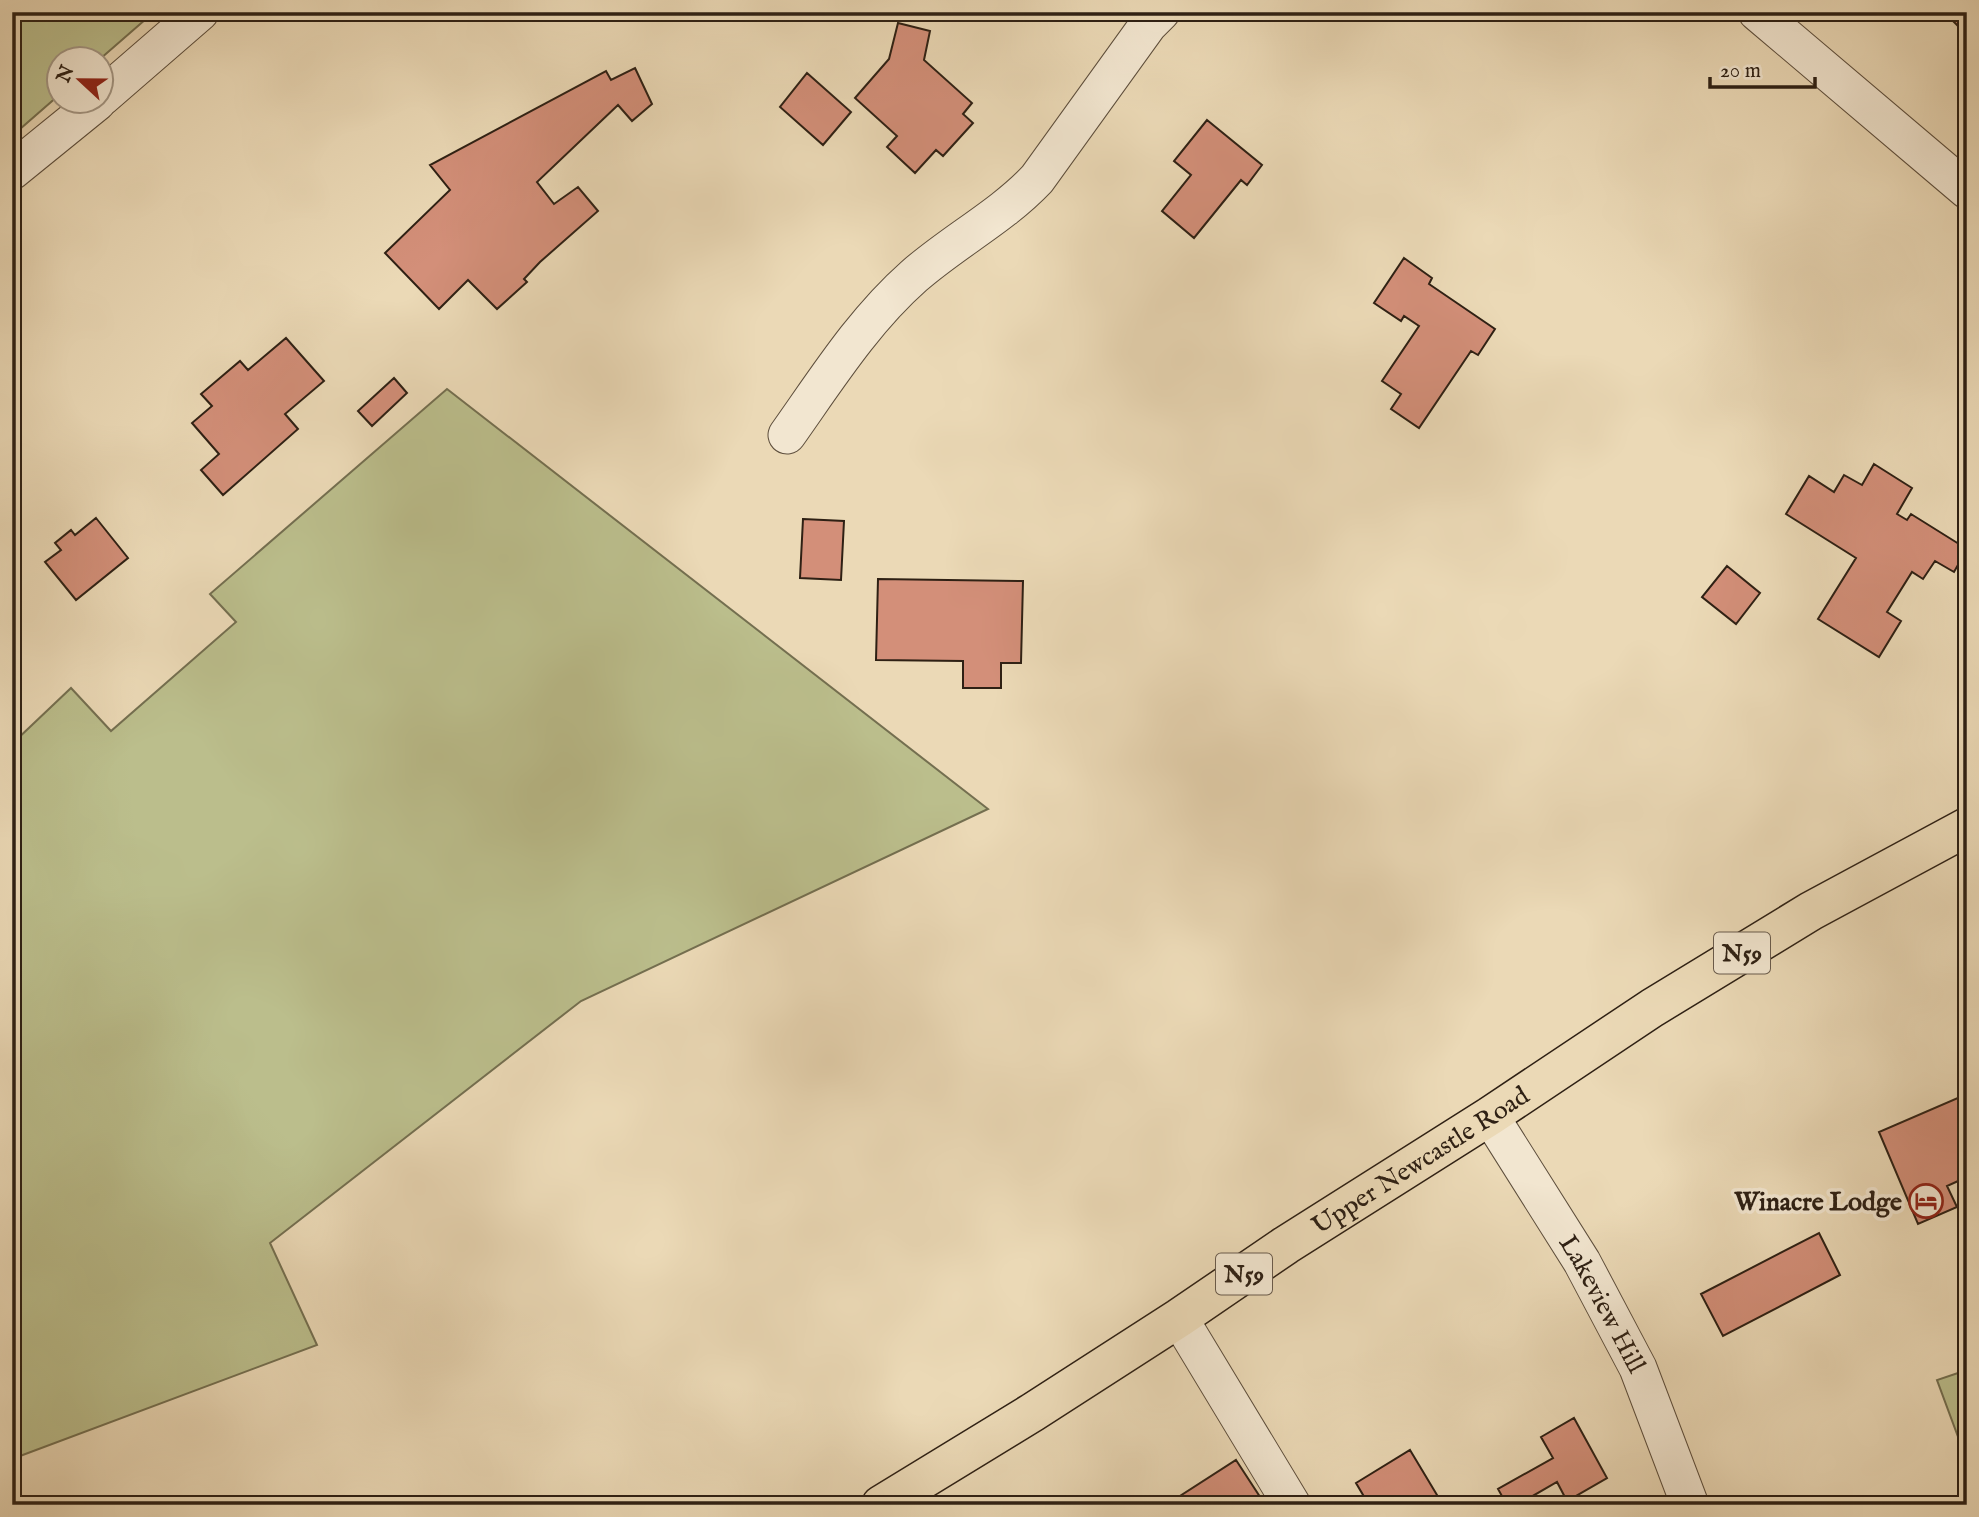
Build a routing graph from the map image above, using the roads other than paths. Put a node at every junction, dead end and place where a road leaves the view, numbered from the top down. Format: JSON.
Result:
{"nodes":[{"id":1,"x":200,"y":12,"type":"edge"},
{"id":2,"x":1161,"y":12,"type":"edge"},
{"id":3,"x":1757,"y":12,"type":"edge"},
{"id":4,"x":116,"y":85,"type":"edge"},
{"id":5,"x":80,"y":116,"type":"edge"},
{"id":6,"x":12,"y":172,"type":"edge"},
{"id":7,"x":1967,"y":190,"type":"edge"},
{"id":8,"x":787,"y":435,"type":"dead end"},
{"id":9,"x":1967,"y":827,"type":"edge"},
{"id":10,"x":1490,"y":1116,"type":"junction"},
{"id":11,"x":1179,"y":1318,"type":"junction"},
{"id":12,"x":881,"y":1505,"type":"edge"},
{"id":13,"x":1292,"y":1505,"type":"edge"},
{"id":14,"x":1690,"y":1505,"type":"edge"}],
"edges":[{"from":1,"to":4,"type":"street"},
{"from":2,"to":8,"type":"street"},
{"from":3,"to":7,"type":"street"},
{"from":5,"to":6,"type":"street"},
{"from":9,"to":10,"type":"main road","name":"Upper Newcastle Road","number":"N59"},
{"from":10,"to":11,"type":"main road","name":"Upper Newcastle Road","number":"N59"},
{"from":10,"to":14,"type":"street","name":"Lakeview Hill"},
{"from":11,"to":12,"type":"main road","name":"Upper Newcastle Road","number":"N59"},
{"from":11,"to":13,"type":"street"}]}
